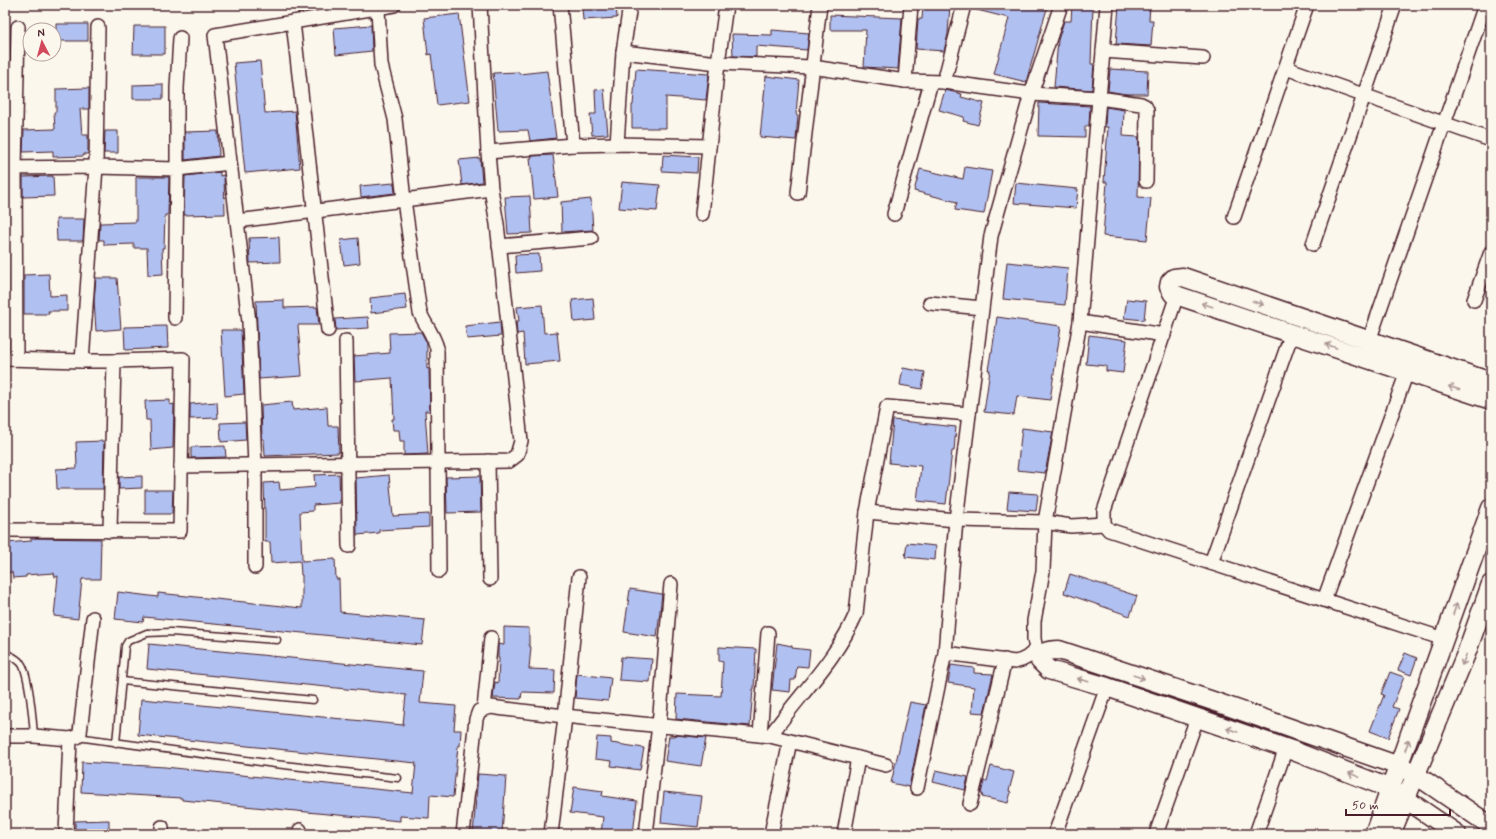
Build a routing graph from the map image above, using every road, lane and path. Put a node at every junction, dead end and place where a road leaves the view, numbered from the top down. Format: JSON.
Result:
{"nodes":[{"id":1,"x":394,"y":5,"type":"edge"},
{"id":2,"x":480,"y":5,"type":"edge"},
{"id":3,"x":560,"y":5,"type":"edge"},
{"id":4,"x":630,"y":5,"type":"edge"},
{"id":5,"x":726,"y":5,"type":"edge"},
{"id":6,"x":820,"y":5,"type":"edge"},
{"id":7,"x":911,"y":5,"type":"edge"},
{"id":8,"x":964,"y":5,"type":"edge"},
{"id":9,"x":1061,"y":5,"type":"edge"},
{"id":10,"x":1107,"y":5,"type":"edge"},
{"id":11,"x":1307,"y":5,"type":"edge"},
{"id":12,"x":1394,"y":5,"type":"edge"},
{"id":13,"x":1485,"y":5,"type":"edge"},
{"id":14,"x":378,"y":9,"type":"junction"},
{"id":15,"x":293,"y":22,"type":"junction"},
{"id":16,"x":18,"y":27,"type":"dead end"},
{"id":17,"x":98,"y":27,"type":"dead end"},
{"id":18,"x":180,"y":38,"type":"dead end"},
{"id":19,"x":1103,"y":51,"type":"junction"},
{"id":20,"x":623,"y":52,"type":"junction"},
{"id":21,"x":1203,"y":58,"type":"dead end"},
{"id":22,"x":718,"y":63,"type":"junction"},
{"id":23,"x":812,"y":67,"type":"junction"},
{"id":24,"x":1286,"y":68,"type":"junction"},
{"id":25,"x":905,"y":81,"type":"junction"},
{"id":26,"x":931,"y":82,"type":"junction"},
{"id":27,"x":944,"y":82,"type":"junction"},
{"id":28,"x":1031,"y":94,"type":"junction"},
{"id":29,"x":1364,"y":96,"type":"junction"},
{"id":30,"x":1099,"y":98,"type":"junction"},
{"id":31,"x":1445,"y":125,"type":"junction"},
{"id":32,"x":1491,"y":140,"type":"edge"},
{"id":33,"x":617,"y":144,"type":"junction"},
{"id":34,"x":573,"y":145,"type":"junction"},
{"id":35,"x":709,"y":146,"type":"junction"},
{"id":36,"x":488,"y":152,"type":"junction"},
{"id":37,"x":230,"y":163,"type":"junction"},
{"id":38,"x":10,"y":168,"type":"edge"},
{"id":39,"x":96,"y":168,"type":"junction"},
{"id":40,"x":177,"y":169,"type":"junction"},
{"id":41,"x":1146,"y":181,"type":"dead end"},
{"id":42,"x":491,"y":188,"type":"junction"},
{"id":43,"x":798,"y":192,"type":"dead end"},
{"id":44,"x":404,"y":200,"type":"junction"},
{"id":45,"x":314,"y":211,"type":"junction"},
{"id":46,"x":702,"y":214,"type":"dead end"},
{"id":47,"x":894,"y":214,"type":"dead end"},
{"id":48,"x":1234,"y":217,"type":"dead end"},
{"id":49,"x":237,"y":221,"type":"junction"},
{"id":50,"x":591,"y":238,"type":"dead end"},
{"id":51,"x":1313,"y":244,"type":"dead end"},
{"id":52,"x":499,"y":246,"type":"junction"},
{"id":53,"x":1491,"y":252,"type":"edge"},
{"id":54,"x":1177,"y":295,"type":"junction"},
{"id":55,"x":1474,"y":300,"type":"dead end"},
{"id":56,"x":930,"y":302,"type":"dead end"},
{"id":57,"x":982,"y":308,"type":"junction"},
{"id":58,"x":174,"y":318,"type":"dead end"},
{"id":59,"x":1080,"y":322,"type":"junction"},
{"id":60,"x":328,"y":330,"type":"dead end"},
{"id":61,"x":1292,"y":333,"type":"junction"},
{"id":62,"x":1164,"y":335,"type":"junction"},
{"id":63,"x":346,"y":341,"type":"dead end"},
{"id":64,"x":1369,"y":341,"type":"junction"},
{"id":65,"x":10,"y":359,"type":"edge"},
{"id":66,"x":82,"y":361,"type":"junction"},
{"id":67,"x":114,"y":361,"type":"junction"},
{"id":68,"x":1407,"y":372,"type":"junction"},
{"id":69,"x":1491,"y":382,"type":"edge"},
{"id":70,"x":1491,"y":400,"type":"edge"},
{"id":71,"x":969,"y":414,"type":"junction"},
{"id":72,"x":488,"y":461,"type":"junction"},
{"id":73,"x":438,"y":462,"type":"junction"},
{"id":74,"x":348,"y":464,"type":"junction"},
{"id":75,"x":255,"y":465,"type":"junction"},
{"id":76,"x":181,"y":466,"type":"junction"},
{"id":77,"x":1491,"y":508,"type":"edge"},
{"id":78,"x":867,"y":512,"type":"junction"},
{"id":79,"x":956,"y":520,"type":"junction"},
{"id":80,"x":1045,"y":522,"type":"junction"},
{"id":81,"x":1104,"y":524,"type":"junction"},
{"id":82,"x":5,"y":530,"type":"edge"},
{"id":83,"x":110,"y":531,"type":"junction"},
{"id":84,"x":349,"y":546,"type":"dead end"},
{"id":85,"x":1211,"y":563,"type":"junction"},
{"id":86,"x":255,"y":567,"type":"dead end"},
{"id":87,"x":439,"y":571,"type":"dead end"},
{"id":88,"x":579,"y":577,"type":"dead end"},
{"id":89,"x":490,"y":579,"type":"dead end"},
{"id":90,"x":671,"y":584,"type":"dead end"},
{"id":91,"x":1491,"y":584,"type":"edge"},
{"id":92,"x":1324,"y":600,"type":"junction"},
{"id":93,"x":93,"y":618,"type":"dead end"},
{"id":94,"x":768,"y":633,"type":"dead end"},
{"id":95,"x":491,"y":638,"type":"dead end"},
{"id":96,"x":1444,"y":639,"type":"junction"},
{"id":97,"x":277,"y":640,"type":"dead end"},
{"id":98,"x":1039,"y":652,"type":"junction"},
{"id":99,"x":944,"y":653,"type":"junction"},
{"id":100,"x":5,"y":654,"type":"edge"},
{"id":101,"x":1005,"y":660,"type":"junction"},
{"id":102,"x":122,"y":681,"type":"junction"},
{"id":103,"x":1107,"y":687,"type":"junction"},
{"id":104,"x":312,"y":700,"type":"dead end"},
{"id":105,"x":484,"y":709,"type":"junction"},
{"id":106,"x":565,"y":717,"type":"junction"},
{"id":107,"x":1197,"y":718,"type":"junction"},
{"id":108,"x":659,"y":725,"type":"junction"},
{"id":109,"x":765,"y":735,"type":"junction"},
{"id":110,"x":5,"y":736,"type":"edge"},
{"id":111,"x":34,"y":736,"type":"junction"},
{"id":112,"x":74,"y":738,"type":"junction"},
{"id":113,"x":790,"y":740,"type":"junction"},
{"id":114,"x":116,"y":743,"type":"junction"},
{"id":115,"x":1286,"y":748,"type":"junction"},
{"id":116,"x":858,"y":758,"type":"junction"},
{"id":117,"x":886,"y":765,"type":"dead end"},
{"id":118,"x":1399,"y":766,"type":"junction"},
{"id":119,"x":1416,"y":775,"type":"junction"},
{"id":120,"x":398,"y":778,"type":"dead end"},
{"id":121,"x":917,"y":788,"type":"dead end"},
{"id":122,"x":1398,"y":794,"type":"junction"},
{"id":123,"x":970,"y":804,"type":"dead end"},
{"id":124,"x":1491,"y":826,"type":"edge"},
{"id":125,"x":66,"y":834,"type":"edge"},
{"id":126,"x":463,"y":834,"type":"edge"},
{"id":127,"x":551,"y":834,"type":"edge"},
{"id":128,"x":646,"y":834,"type":"edge"},
{"id":129,"x":771,"y":834,"type":"edge"},
{"id":130,"x":844,"y":834,"type":"edge"},
{"id":131,"x":1055,"y":834,"type":"edge"},
{"id":132,"x":1156,"y":834,"type":"edge"},
{"id":133,"x":1256,"y":834,"type":"edge"},
{"id":134,"x":1374,"y":834,"type":"edge"},
{"id":135,"x":1392,"y":834,"type":"edge"},
{"id":136,"x":1457,"y":834,"type":"edge"}],
"edges":[{"from":1,"to":14,"type":"street"},
{"from":2,"to":36,"type":"street"},
{"from":3,"to":34,"type":"street"},
{"from":4,"to":20,"type":"street"},
{"from":5,"to":22,"type":"street"},
{"from":6,"to":23,"type":"street"},
{"from":7,"to":25,"type":"street"},
{"from":8,"to":27,"type":"street"},
{"from":9,"to":28,"type":"street"},
{"from":10,"to":19,"type":"street"},
{"from":11,"to":24,"type":"street"},
{"from":12,"to":29,"type":"street"},
{"from":13,"to":31,"type":"street"},
{"from":14,"to":15,"type":"street"},
{"from":14,"to":44,"type":"street"},
{"from":15,"to":37,"type":"street"},
{"from":15,"to":45,"type":"street"},
{"from":16,"to":38,"type":"street"},
{"from":17,"to":39,"type":"street"},
{"from":18,"to":40,"type":"street"},
{"from":19,"to":21,"type":"street"},
{"from":19,"to":30,"type":"street"},
{"from":20,"to":22,"type":"street"},
{"from":20,"to":33,"type":"street"},
{"from":22,"to":23,"type":"street"},
{"from":22,"to":35,"type":"street"},
{"from":23,"to":25,"type":"street"},
{"from":23,"to":43,"type":"street"},
{"from":24,"to":29,"type":"street"},
{"from":24,"to":48,"type":"street"},
{"from":25,"to":26,"type":"street"},
{"from":26,"to":27,"type":"street"},
{"from":26,"to":47,"type":"street"},
{"from":27,"to":28,"type":"street"},
{"from":28,"to":30,"type":"street"},
{"from":28,"to":57,"type":"street"},
{"from":29,"to":31,"type":"street"},
{"from":29,"to":51,"type":"street"},
{"from":30,"to":41,"type":"street"},
{"from":30,"to":59,"type":"street"},
{"from":31,"to":32,"type":"street"},
{"from":31,"to":64,"type":"street"},
{"from":33,"to":34,"type":"street"},
{"from":33,"to":35,"type":"street"},
{"from":34,"to":36,"type":"street"},
{"from":35,"to":46,"type":"street"},
{"from":36,"to":42,"type":"street"},
{"from":37,"to":40,"type":"street"},
{"from":37,"to":49,"type":"street"},
{"from":38,"to":39,"type":"street"},
{"from":38,"to":65,"type":"street"},
{"from":39,"to":40,"type":"street"},
{"from":39,"to":66,"type":"street"},
{"from":40,"to":58,"type":"street"},
{"from":42,"to":44,"type":"street"},
{"from":42,"to":52,"type":"street"},
{"from":44,"to":45,"type":"street"},
{"from":44,"to":73,"type":"street"},
{"from":45,"to":49,"type":"street"},
{"from":45,"to":60,"type":"street"},
{"from":49,"to":75,"type":"street"},
{"from":50,"to":52,"type":"street"},
{"from":52,"to":72,"type":"street"},
{"from":53,"to":55,"type":"street"},
{"from":61,"to":54,"type":"street","one_way":true},
{"from":54,"to":62,"type":"street"},
{"from":54,"to":64,"type":"street","one_way":true},
{"from":56,"to":57,"type":"street"},
{"from":57,"to":71,"type":"street"},
{"from":59,"to":62,"type":"street"},
{"from":59,"to":80,"type":"street"},
{"from":68,"to":61,"type":"street","one_way":true},
{"from":61,"to":85,"type":"street"},
{"from":62,"to":81,"type":"street"},
{"from":63,"to":74,"type":"street"},
{"from":64,"to":69,"type":"street"},
{"from":65,"to":66,"type":"street"},
{"from":66,"to":67,"type":"street"},
{"from":67,"to":76,"type":"street"},
{"from":67,"to":83,"type":"street"},
{"from":70,"to":68,"type":"street","one_way":true},
{"from":68,"to":92,"type":"street"},
{"from":71,"to":78,"type":"street"},
{"from":71,"to":79,"type":"street"},
{"from":72,"to":73,"type":"street"},
{"from":72,"to":89,"type":"street"},
{"from":73,"to":74,"type":"street"},
{"from":73,"to":87,"type":"street"},
{"from":74,"to":75,"type":"street"},
{"from":74,"to":84,"type":"street"},
{"from":75,"to":76,"type":"street"},
{"from":75,"to":86,"type":"street"},
{"from":76,"to":83,"type":"street"},
{"from":96,"to":77,"type":"street","one_way":true},
{"from":78,"to":79,"type":"street"},
{"from":78,"to":109,"type":"street"},
{"from":79,"to":80,"type":"street"},
{"from":79,"to":99,"type":"street"},
{"from":80,"to":81,"type":"street"},
{"from":80,"to":98,"type":"street"},
{"from":81,"to":85,"type":"street"},
{"from":82,"to":83,"type":"street"},
{"from":85,"to":92,"type":"street"},
{"from":88,"to":106,"type":"street"},
{"from":90,"to":108,"type":"street"},
{"from":91,"to":119,"type":"street","one_way":true},
{"from":92,"to":96,"type":"street"},
{"from":93,"to":112,"type":"street"},
{"from":94,"to":109,"type":"street"},
{"from":95,"to":105,"type":"street"},
{"from":118,"to":96,"type":"street","one_way":true},
{"from":97,"to":102,"type":"lane"},
{"from":98,"to":101,"type":"street"},
{"from":103,"to":98,"type":"street","one_way":true},
{"from":98,"to":118,"type":"street","one_way":true},
{"from":99,"to":101,"type":"street"},
{"from":99,"to":121,"type":"street"},
{"from":100,"to":111,"type":"lane"},
{"from":101,"to":123,"type":"street"},
{"from":102,"to":104,"type":"lane"},
{"from":102,"to":114,"type":"lane"},
{"from":103,"to":107,"type":"street"},
{"from":103,"to":131,"type":"street"},
{"from":105,"to":106,"type":"street"},
{"from":105,"to":126,"type":"street"},
{"from":106,"to":108,"type":"street"},
{"from":106,"to":127,"type":"street"},
{"from":115,"to":107,"type":"street","one_way":true},
{"from":107,"to":132,"type":"street"},
{"from":108,"to":109,"type":"street"},
{"from":108,"to":128,"type":"street"},
{"from":109,"to":113,"type":"street"},
{"from":110,"to":111,"type":"street"},
{"from":111,"to":112,"type":"street"},
{"from":112,"to":114,"type":"lane"},
{"from":112,"to":125,"type":"street"},
{"from":113,"to":116,"type":"street"},
{"from":113,"to":129,"type":"street"},
{"from":114,"to":120,"type":"lane"},
{"from":122,"to":115,"type":"street","one_way":true},
{"from":115,"to":133,"type":"street"},
{"from":116,"to":117,"type":"street"},
{"from":116,"to":130,"type":"street"},
{"from":118,"to":119,"type":"street"},
{"from":118,"to":122,"type":"street"},
{"from":119,"to":122,"type":"street"},
{"from":119,"to":124,"type":"street"},
{"from":122,"to":134,"type":"street"},
{"from":122,"to":135,"type":"street"},
{"from":122,"to":136,"type":"street"}]}
